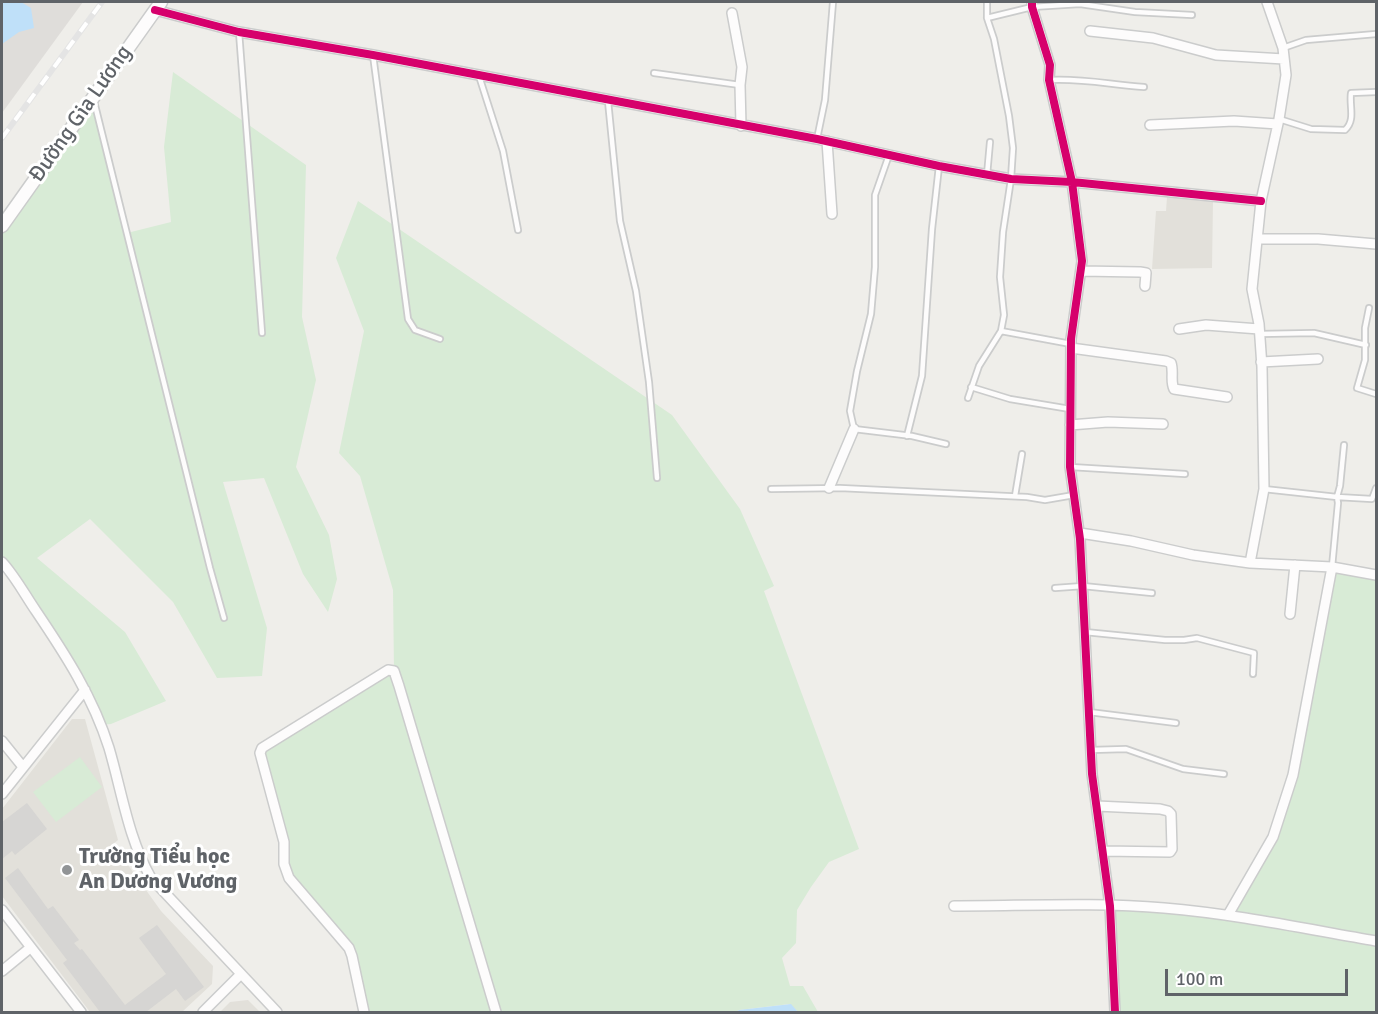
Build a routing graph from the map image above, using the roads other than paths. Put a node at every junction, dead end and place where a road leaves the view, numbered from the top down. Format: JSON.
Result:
{"nodes":[{"id":1,"x":833,"y":2,"type":"edge"},
{"id":2,"x":987,"y":2,"type":"edge"},
{"id":3,"x":1267,"y":2,"type":"edge"},
{"id":4,"x":1032,"y":4,"type":"edge"},
{"id":5,"x":1106,"y":4,"type":"edge"},
{"id":6,"x":158,"y":5,"type":"edge"},
{"id":7,"x":732,"y":13,"type":"dead end"},
{"id":8,"x":1192,"y":15,"type":"dead end"},
{"id":9,"x":987,"y":18,"type":"junction"},
{"id":10,"x":239,"y":32,"type":"junction"},
{"id":11,"x":1090,"y":32,"type":"dead end"},
{"id":12,"x":1377,"y":34,"type":"edge"},
{"id":13,"x":1283,"y":48,"type":"junction"},
{"id":14,"x":373,"y":55,"type":"junction"},
{"id":15,"x":1284,"y":59,"type":"junction"},
{"id":16,"x":654,"y":73,"type":"dead end"},
{"id":17,"x":479,"y":76,"type":"junction"},
{"id":18,"x":1050,"y":80,"type":"junction"},
{"id":19,"x":740,"y":85,"type":"junction"},
{"id":20,"x":1144,"y":87,"type":"dead end"},
{"id":21,"x":1377,"y":92,"type":"edge"},
{"id":22,"x":93,"y":95,"type":"junction"},
{"id":23,"x":608,"y":101,"type":"junction"},
{"id":24,"x":1279,"y":121,"type":"junction"},
{"id":25,"x":1150,"y":125,"type":"dead end"},
{"id":26,"x":741,"y":126,"type":"junction"},
{"id":27,"x":817,"y":139,"type":"junction"},
{"id":28,"x":827,"y":141,"type":"junction"},
{"id":29,"x":990,"y":142,"type":"dead end"},
{"id":30,"x":889,"y":155,"type":"junction"},
{"id":31,"x":939,"y":166,"type":"junction"},
{"id":32,"x":987,"y":175,"type":"junction"},
{"id":33,"x":1011,"y":179,"type":"junction"},
{"id":34,"x":1072,"y":182,"type":"junction"},
{"id":35,"x":1261,"y":201,"type":"junction"},
{"id":36,"x":832,"y":214,"type":"dead end"},
{"id":37,"x":2,"y":226,"type":"edge"},
{"id":38,"x":518,"y":230,"type":"dead end"},
{"id":39,"x":1257,"y":239,"type":"junction"},
{"id":40,"x":1377,"y":244,"type":"edge"},
{"id":41,"x":1081,"y":271,"type":"junction"},
{"id":42,"x":1145,"y":286,"type":"dead end"},
{"id":43,"x":1369,"y":308,"type":"dead end"},
{"id":44,"x":1179,"y":328,"type":"dead end"},
{"id":45,"x":1001,"y":331,"type":"junction"},
{"id":46,"x":1259,"y":331,"type":"junction"},
{"id":47,"x":262,"y":333,"type":"dead end"},
{"id":48,"x":440,"y":339,"type":"dead end"},
{"id":49,"x":1366,"y":345,"type":"junction"},
{"id":50,"x":1071,"y":346,"type":"junction"},
{"id":51,"x":1318,"y":359,"type":"dead end"},
{"id":52,"x":1261,"y":362,"type":"junction"},
{"id":53,"x":971,"y":387,"type":"junction"},
{"id":54,"x":1377,"y":394,"type":"edge"},
{"id":55,"x":1227,"y":397,"type":"dead end"},
{"id":56,"x":968,"y":398,"type":"dead end"},
{"id":57,"x":1070,"y":409,"type":"junction"},
{"id":58,"x":1070,"y":424,"type":"junction"},
{"id":59,"x":1163,"y":424,"type":"dead end"},
{"id":60,"x":854,"y":429,"type":"junction"},
{"id":61,"x":907,"y":436,"type":"junction"},
{"id":62,"x":946,"y":444,"type":"dead end"},
{"id":63,"x":1344,"y":445,"type":"dead end"},
{"id":64,"x":1022,"y":454,"type":"dead end"},
{"id":65,"x":1070,"y":467,"type":"junction"},
{"id":66,"x":1185,"y":474,"type":"dead end"},
{"id":67,"x":657,"y":478,"type":"dead end"},
{"id":68,"x":829,"y":488,"type":"junction"},
{"id":69,"x":1377,"y":488,"type":"edge"},
{"id":70,"x":771,"y":489,"type":"dead end"},
{"id":71,"x":1264,"y":489,"type":"junction"},
{"id":72,"x":1074,"y":495,"type":"junction"},
{"id":73,"x":1015,"y":496,"type":"junction"},
{"id":74,"x":1337,"y":497,"type":"junction"},
{"id":75,"x":1080,"y":533,"type":"junction"},
{"id":76,"x":2,"y":562,"type":"edge"},
{"id":77,"x":1250,"y":563,"type":"junction"},
{"id":78,"x":1295,"y":565,"type":"junction"},
{"id":79,"x":1332,"y":567,"type":"junction"},
{"id":80,"x":1376,"y":573,"type":"edge"},
{"id":81,"x":1083,"y":586,"type":"junction"},
{"id":82,"x":1055,"y":588,"type":"dead end"},
{"id":83,"x":1152,"y":592,"type":"dead end"},
{"id":84,"x":1290,"y":614,"type":"dead end"},
{"id":85,"x":224,"y":618,"type":"dead end"},
{"id":86,"x":1085,"y":632,"type":"junction"},
{"id":87,"x":1253,"y":674,"type":"dead end"},
{"id":88,"x":85,"y":690,"type":"junction"},
{"id":89,"x":1089,"y":712,"type":"junction"},
{"id":90,"x":1176,"y":723,"type":"dead end"},
{"id":91,"x":2,"y":741,"type":"edge"},
{"id":92,"x":1091,"y":750,"type":"junction"},
{"id":93,"x":23,"y":767,"type":"junction"},
{"id":94,"x":1224,"y":774,"type":"dead end"},
{"id":95,"x":2,"y":794,"type":"edge"},
{"id":96,"x":1097,"y":806,"type":"junction"},
{"id":97,"x":1103,"y":850,"type":"junction"},
{"id":98,"x":954,"y":906,"type":"dead end"},
{"id":99,"x":1110,"y":906,"type":"junction"},
{"id":100,"x":2,"y":910,"type":"edge"},
{"id":101,"x":1228,"y":915,"type":"junction"},
{"id":102,"x":1377,"y":941,"type":"edge"},
{"id":103,"x":30,"y":948,"type":"junction"},
{"id":104,"x":2,"y":971,"type":"edge"},
{"id":105,"x":240,"y":975,"type":"junction"},
{"id":106,"x":81,"y":1012,"type":"edge"},
{"id":107,"x":203,"y":1012,"type":"edge"},
{"id":108,"x":277,"y":1012,"type":"edge"},
{"id":109,"x":364,"y":1012,"type":"edge"},
{"id":110,"x":496,"y":1012,"type":"edge"},
{"id":111,"x":1115,"y":1012,"type":"edge"}],
"edges":[{"from":1,"to":27,"type":"lane"},
{"from":2,"to":9,"type":"lane"},
{"from":3,"to":13,"type":"street"},
{"from":4,"to":5,"type":"lane"},
{"from":4,"to":9,"type":"lane"},
{"from":4,"to":18,"type":"street"},
{"from":5,"to":8,"type":"lane"},
{"from":6,"to":10,"type":"street"},
{"from":6,"to":22,"type":"street","name":"Đường Gia Lương"},
{"from":7,"to":19,"type":"street"},
{"from":9,"to":33,"type":"lane"},
{"from":10,"to":14,"type":"street"},
{"from":10,"to":47,"type":"lane"},
{"from":11,"to":15,"type":"street"},
{"from":12,"to":13,"type":"lane"},
{"from":13,"to":15,"type":"street"},
{"from":14,"to":17,"type":"street"},
{"from":14,"to":48,"type":"lane"},
{"from":15,"to":24,"type":"street"},
{"from":16,"to":19,"type":"lane"},
{"from":17,"to":23,"type":"street"},
{"from":17,"to":38,"type":"lane"},
{"from":18,"to":20,"type":"lane"},
{"from":18,"to":34,"type":"street"},
{"from":19,"to":26,"type":"street"},
{"from":21,"to":24,"type":"lane"},
{"from":22,"to":37,"type":"street","name":"Đường Gia Lương"},
{"from":22,"to":85,"type":"lane"},
{"from":23,"to":26,"type":"street"},
{"from":23,"to":67,"type":"lane"},
{"from":24,"to":25,"type":"street"},
{"from":24,"to":35,"type":"street"},
{"from":26,"to":27,"type":"street"},
{"from":27,"to":28,"type":"street"},
{"from":28,"to":30,"type":"street"},
{"from":28,"to":36,"type":"street"},
{"from":29,"to":32,"type":"lane"},
{"from":30,"to":31,"type":"street"},
{"from":30,"to":60,"type":"lane"},
{"from":31,"to":32,"type":"street"},
{"from":31,"to":61,"type":"lane"},
{"from":32,"to":33,"type":"street"},
{"from":33,"to":34,"type":"street"},
{"from":33,"to":45,"type":"lane"},
{"from":34,"to":35,"type":"street"},
{"from":34,"to":41,"type":"street"},
{"from":35,"to":39,"type":"street"},
{"from":39,"to":40,"type":"street"},
{"from":39,"to":46,"type":"street"},
{"from":41,"to":42,"type":"street"},
{"from":41,"to":50,"type":"street"},
{"from":43,"to":49,"type":"lane"},
{"from":44,"to":46,"type":"street"},
{"from":45,"to":50,"type":"lane"},
{"from":45,"to":53,"type":"lane"},
{"from":46,"to":49,"type":"lane"},
{"from":46,"to":52,"type":"street"},
{"from":49,"to":54,"type":"lane"},
{"from":50,"to":55,"type":"street"},
{"from":50,"to":57,"type":"street"},
{"from":51,"to":52,"type":"street"},
{"from":52,"to":71,"type":"street"},
{"from":53,"to":56,"type":"lane"},
{"from":53,"to":57,"type":"lane"},
{"from":57,"to":58,"type":"street"},
{"from":58,"to":59,"type":"street"},
{"from":58,"to":65,"type":"street"},
{"from":60,"to":61,"type":"lane"},
{"from":60,"to":68,"type":"street"},
{"from":61,"to":62,"type":"lane"},
{"from":63,"to":74,"type":"lane"},
{"from":64,"to":73,"type":"lane"},
{"from":65,"to":66,"type":"lane"},
{"from":65,"to":72,"type":"street"},
{"from":68,"to":70,"type":"lane"},
{"from":68,"to":73,"type":"lane"},
{"from":69,"to":74,"type":"lane"},
{"from":71,"to":74,"type":"lane"},
{"from":71,"to":77,"type":"street"},
{"from":72,"to":73,"type":"lane"},
{"from":72,"to":75,"type":"street"},
{"from":74,"to":79,"type":"lane"},
{"from":75,"to":77,"type":"street"},
{"from":75,"to":81,"type":"street"},
{"from":76,"to":88,"type":"street"},
{"from":77,"to":78,"type":"street"},
{"from":78,"to":79,"type":"street"},
{"from":78,"to":84,"type":"street"},
{"from":79,"to":80,"type":"street"},
{"from":79,"to":101,"type":"street"},
{"from":81,"to":82,"type":"lane"},
{"from":81,"to":83,"type":"lane"},
{"from":81,"to":86,"type":"street"},
{"from":86,"to":87,"type":"lane"},
{"from":86,"to":89,"type":"street"},
{"from":88,"to":93,"type":"street"},
{"from":88,"to":105,"type":"street"},
{"from":89,"to":90,"type":"lane"},
{"from":89,"to":92,"type":"street"},
{"from":91,"to":93,"type":"street"},
{"from":92,"to":94,"type":"lane"},
{"from":92,"to":96,"type":"street"},
{"from":93,"to":95,"type":"street"},
{"from":96,"to":97,"type":"street"},
{"from":96,"to":97,"type":"street"},
{"from":97,"to":99,"type":"street"},
{"from":98,"to":99,"type":"street"},
{"from":99,"to":101,"type":"street"},
{"from":99,"to":111,"type":"street"},
{"from":100,"to":103,"type":"street"},
{"from":101,"to":102,"type":"street"},
{"from":103,"to":104,"type":"street"},
{"from":103,"to":106,"type":"street"},
{"from":105,"to":107,"type":"street"},
{"from":105,"to":108,"type":"street"},
{"from":109,"to":110,"type":"street"}]}
